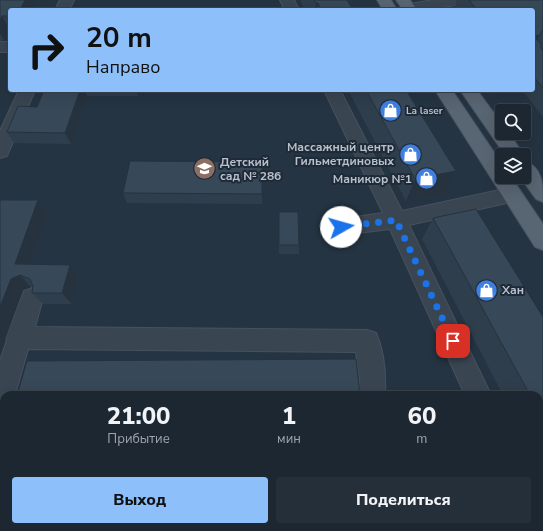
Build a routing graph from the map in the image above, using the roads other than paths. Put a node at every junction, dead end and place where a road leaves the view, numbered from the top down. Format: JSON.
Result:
{"nodes":[{"id":1,"x":461,"y":0,"type":"edge"},
{"id":2,"x":408,"y":6,"type":"edge"},
{"id":3,"x":26,"y":92,"type":"edge"},
{"id":4,"x":333,"y":92,"type":"edge"},
{"id":5,"x":444,"y":92,"type":"edge"},
{"id":6,"x":469,"y":92,"type":"edge"},
{"id":7,"x":510,"y":148,"type":"edge"},
{"id":8,"x":0,"y":151,"type":"edge"},
{"id":9,"x":531,"y":178,"type":"edge"},
{"id":10,"x":543,"y":194,"type":"edge"},
{"id":11,"x":513,"y":195,"type":"junction"},
{"id":12,"x":396,"y":220,"type":"junction"},
{"id":13,"x":341,"y":227,"type":"dead end"},
{"id":14,"x":543,"y":241,"type":"edge"},
{"id":15,"x":32,"y":298,"type":"edge"},
{"id":16,"x":18,"y":338,"type":"junction"},
{"id":17,"x":3,"y":391,"type":"edge"},
{"id":18,"x":372,"y":391,"type":"edge"},
{"id":19,"x":476,"y":391,"type":"edge"}],
"edges":[{"from":1,"to":2,"type":"street"},
{"from":3,"to":8,"type":"street"},
{"from":4,"to":12,"type":"street"},
{"from":5,"to":11,"type":"main road"},
{"from":6,"to":7,"type":"main road"},
{"from":9,"to":10,"type":"main road"},
{"from":11,"to":12,"type":"street"},
{"from":11,"to":14,"type":"main road"},
{"from":12,"to":13,"type":"street"},
{"from":12,"to":19,"type":"street"},
{"from":15,"to":16,"type":"street"},
{"from":16,"to":17,"type":"street"},
{"from":16,"to":18,"type":"street"}]}
